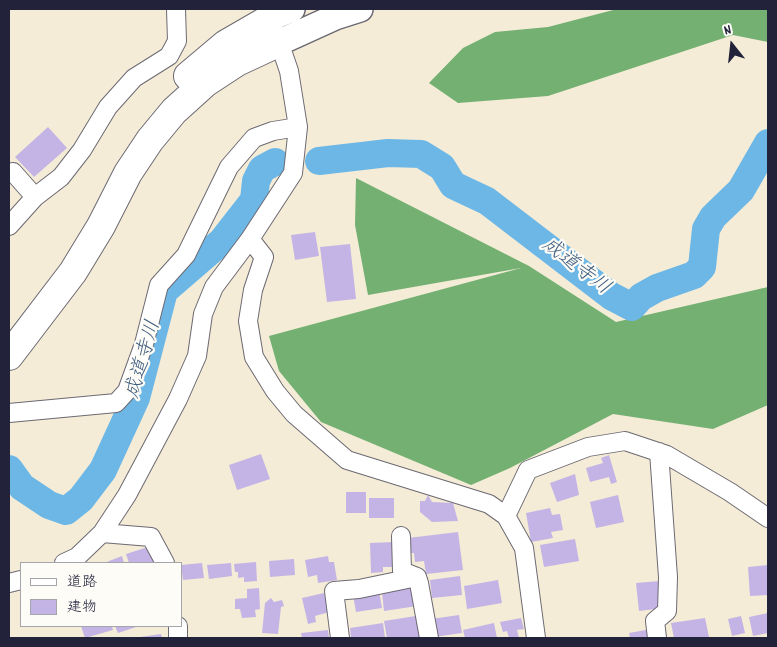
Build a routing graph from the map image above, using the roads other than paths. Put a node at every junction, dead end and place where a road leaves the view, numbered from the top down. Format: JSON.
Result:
{"nodes":[{"id":1,"x":176,"y":9,"type":"edge"},
{"id":2,"x":360,"y":9,"type":"edge"},
{"id":3,"x":277,"y":19,"type":"edge"},
{"id":4,"x":298,"y":127,"type":"junction"},
{"id":5,"x":9,"y":173,"type":"edge"},
{"id":6,"x":35,"y":197,"type":"junction"},
{"id":7,"x":9,"y":226,"type":"edge"},
{"id":8,"x":250,"y":239,"type":"junction"},
{"id":9,"x":19,"y":327,"type":"edge"},
{"id":10,"x":9,"y":356,"type":"edge"},
{"id":11,"x":9,"y":413,"type":"edge"},
{"id":12,"x":659,"y":452,"type":"junction"},
{"id":13,"x":506,"y":516,"type":"junction"},
{"id":14,"x":768,"y":518,"type":"edge"},
{"id":15,"x":102,"y":532,"type":"junction"},
{"id":16,"x":401,"y":536,"type":"dead end"},
{"id":17,"x":66,"y":562,"type":"edge"},
{"id":18,"x":164,"y":562,"type":"edge"},
{"id":19,"x":416,"y":577,"type":"junction"},
{"id":20,"x":340,"y":638,"type":"edge"},
{"id":21,"x":429,"y":638,"type":"edge"},
{"id":22,"x":536,"y":638,"type":"edge"},
{"id":23,"x":658,"y":638,"type":"edge"}],
"edges":[{"from":1,"to":6,"type":"street"},
{"from":2,"to":3,"type":"main road"},
{"from":3,"to":4,"type":"street"},
{"from":3,"to":9,"type":"highway"},
{"from":4,"to":8,"type":"street"},
{"from":4,"to":11,"type":"street"},
{"from":5,"to":6,"type":"street"},
{"from":6,"to":7,"type":"street"},
{"from":8,"to":13,"type":"street"},
{"from":8,"to":15,"type":"street"},
{"from":9,"to":10,"type":"highway"},
{"from":12,"to":13,"type":"street"},
{"from":12,"to":14,"type":"street"},
{"from":12,"to":23,"type":"street"},
{"from":13,"to":22,"type":"street"},
{"from":15,"to":17,"type":"street"},
{"from":15,"to":18,"type":"street"},
{"from":16,"to":19,"type":"street"},
{"from":19,"to":20,"type":"street"},
{"from":19,"to":21,"type":"street"}]}
